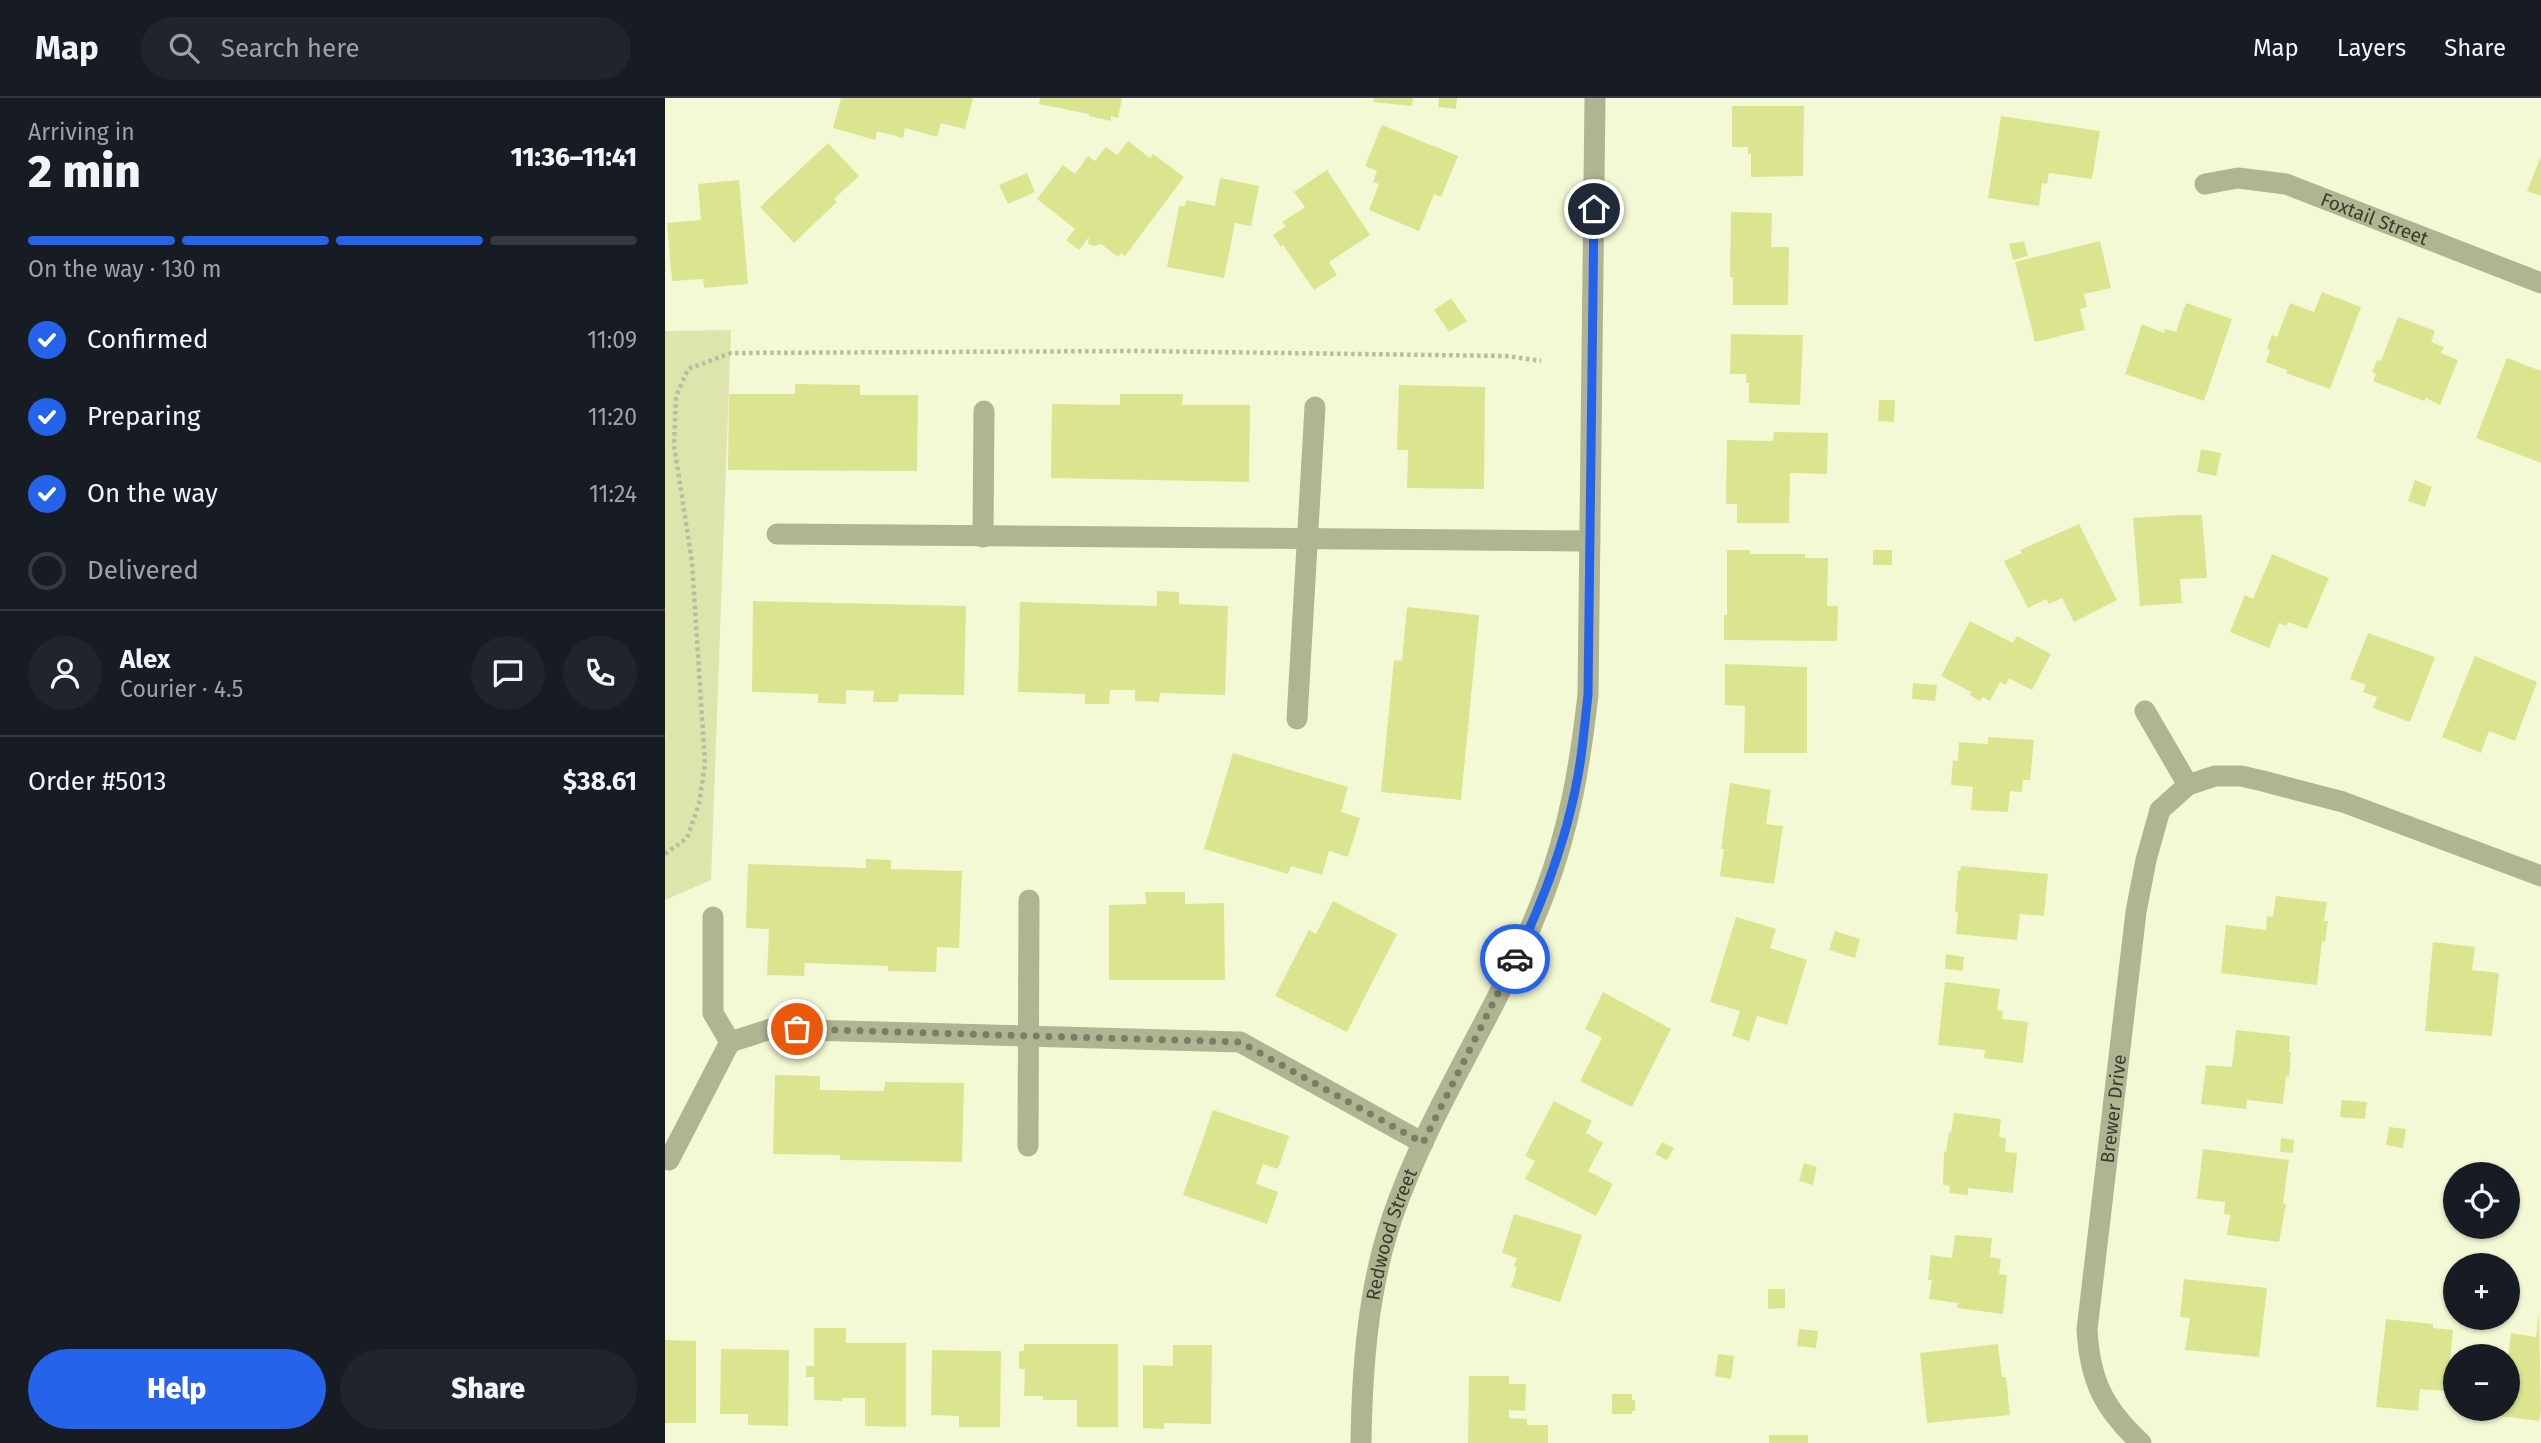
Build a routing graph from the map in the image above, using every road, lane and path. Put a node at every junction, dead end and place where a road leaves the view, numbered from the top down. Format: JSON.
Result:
{"nodes":[{"id":1,"x":1595,"y":98,"type":"edge"},
{"id":2,"x":2205,"y":184,"type":"dead end"},
{"id":3,"x":2541,"y":283,"type":"edge"},
{"id":4,"x":1541,"y":361,"type":"dead end"},
{"id":5,"x":1315,"y":407,"type":"dead end"},
{"id":6,"x":984,"y":411,"type":"dead end"},
{"id":7,"x":777,"y":534,"type":"dead end"},
{"id":8,"x":983,"y":537,"type":"junction"},
{"id":9,"x":1307,"y":540,"type":"junction"},
{"id":10,"x":1590,"y":541,"type":"junction"},
{"id":11,"x":2145,"y":712,"type":"dead end"},
{"id":12,"x":1297,"y":719,"type":"dead end"},
{"id":13,"x":2188,"y":785,"type":"junction"},
{"id":14,"x":665,"y":854,"type":"edge"},
{"id":15,"x":2541,"y":876,"type":"edge"},
{"id":16,"x":1029,"y":900,"type":"dead end"},
{"id":17,"x":713,"y":917,"type":"dead end"},
{"id":18,"x":1027,"y":1036,"type":"junction"},
{"id":19,"x":730,"y":1042,"type":"junction"},
{"id":20,"x":1423,"y":1143,"type":"junction"},
{"id":21,"x":1028,"y":1146,"type":"dead end"},
{"id":22,"x":669,"y":1160,"type":"dead end"},
{"id":23,"x":2137,"y":1440,"type":"edge"},
{"id":24,"x":1361,"y":1443,"type":"edge"}],
"edges":[{"from":1,"to":10,"type":"street","name":"Redwood Street"},
{"from":2,"to":3,"type":"street","name":"Foxtail Street"},
{"from":4,"to":14,"type":"path"},
{"from":5,"to":9,"type":"street"},
{"from":6,"to":8,"type":"street"},
{"from":7,"to":8,"type":"street"},
{"from":8,"to":9,"type":"street"},
{"from":9,"to":10,"type":"street"},
{"from":9,"to":12,"type":"street"},
{"from":10,"to":20,"type":"street","name":"Redwood Street"},
{"from":11,"to":13,"type":"street"},
{"from":13,"to":15,"type":"street","name":"Brewer Drive"},
{"from":13,"to":23,"type":"street","name":"Brewer Drive"},
{"from":16,"to":18,"type":"street"},
{"from":17,"to":19,"type":"street"},
{"from":18,"to":19,"type":"street"},
{"from":18,"to":20,"type":"street"},
{"from":18,"to":21,"type":"street"},
{"from":19,"to":22,"type":"street"},
{"from":20,"to":24,"type":"street","name":"Redwood Street"}]}
